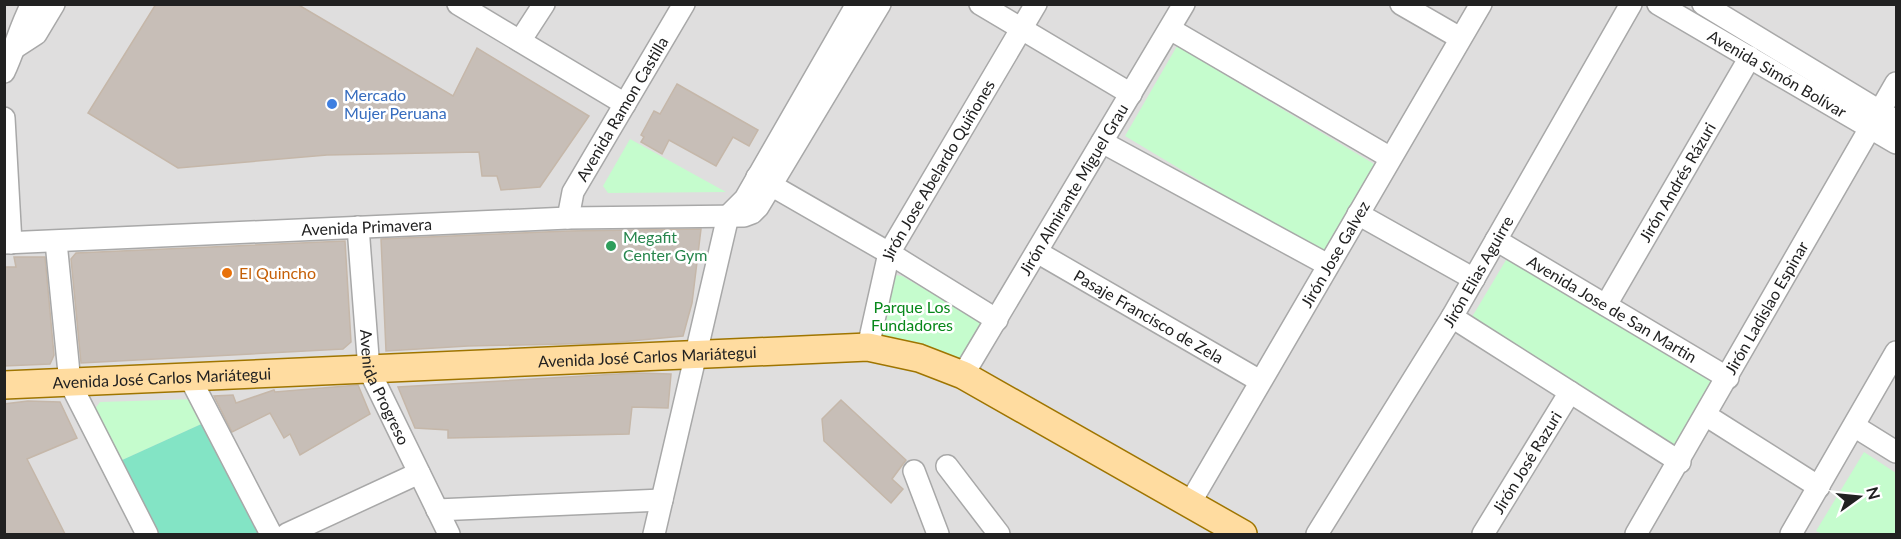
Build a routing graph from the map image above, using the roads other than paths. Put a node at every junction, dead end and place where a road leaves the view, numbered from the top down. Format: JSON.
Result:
{"nodes":[{"id":1,"x":33,"y":4,"type":"edge"},
{"id":2,"x":54,"y":4,"type":"edge"},
{"id":3,"x":458,"y":4,"type":"edge"},
{"id":4,"x":544,"y":4,"type":"edge"},
{"id":5,"x":684,"y":4,"type":"edge"},
{"id":6,"x":857,"y":4,"type":"edge"},
{"id":7,"x":880,"y":4,"type":"edge"},
{"id":8,"x":980,"y":4,"type":"edge"},
{"id":9,"x":1036,"y":4,"type":"edge"},
{"id":10,"x":1184,"y":4,"type":"edge"},
{"id":11,"x":1401,"y":4,"type":"edge"},
{"id":12,"x":1481,"y":4,"type":"edge"},
{"id":13,"x":1631,"y":4,"type":"edge"},
{"id":14,"x":1658,"y":4,"type":"edge"},
{"id":15,"x":1702,"y":4,"type":"edge"},
{"id":16,"x":1022,"y":29,"type":"junction"},
{"id":17,"x":1170,"y":29,"type":"junction"},
{"id":18,"x":1460,"y":38,"type":"junction"},
{"id":19,"x":520,"y":41,"type":"junction"},
{"id":20,"x":16,"y":46,"type":"junction"},
{"id":21,"x":1750,"y":57,"type":"junction"},
{"id":22,"x":4,"y":72,"type":"edge"},
{"id":23,"x":1896,"y":83,"type":"edge"},
{"id":24,"x":1131,"y":94,"type":"junction"},
{"id":25,"x":625,"y":104,"type":"junction"},
{"id":26,"x":4,"y":118,"type":"edge"},
{"id":27,"x":1882,"y":120,"type":"edge"},
{"id":28,"x":1102,"y":142,"type":"junction"},
{"id":29,"x":1896,"y":143,"type":"edge"},
{"id":30,"x":1389,"y":158,"type":"junction"},
{"id":31,"x":764,"y":181,"type":"junction"},
{"id":32,"x":1358,"y":214,"type":"junction"},
{"id":33,"x":728,"y":216,"type":"junction"},
{"id":34,"x":568,"y":218,"type":"junction"},
{"id":35,"x":358,"y":227,"type":"junction"},
{"id":36,"x":1496,"y":240,"type":"junction"},
{"id":37,"x":56,"y":242,"type":"junction"},
{"id":38,"x":8,"y":243,"type":"edge"},
{"id":39,"x":1037,"y":252,"type":"junction"},
{"id":40,"x":889,"y":253,"type":"junction"},
{"id":41,"x":1328,"y":265,"type":"junction"},
{"id":42,"x":1474,"y":279,"type":"junction"},
{"id":43,"x":1606,"y":305,"type":"junction"},
{"id":44,"x":1452,"y":317,"type":"junction"},
{"id":45,"x":997,"y":320,"type":"junction"},
{"id":46,"x":868,"y":347,"type":"junction"},
{"id":47,"x":1896,"y":352,"type":"edge"},
{"id":48,"x":696,"y":355,"type":"junction"},
{"id":49,"x":369,"y":370,"type":"junction"},
{"id":50,"x":963,"y":375,"type":"junction"},
{"id":51,"x":190,"y":378,"type":"junction"},
{"id":52,"x":1728,"y":378,"type":"junction"},
{"id":53,"x":1260,"y":381,"type":"junction"},
{"id":54,"x":70,"y":383,"type":"junction"},
{"id":55,"x":4,"y":385,"type":"edge"},
{"id":56,"x":1570,"y":392,"type":"junction"},
{"id":57,"x":1707,"y":416,"type":"junction"},
{"id":58,"x":1854,"y":426,"type":"junction"},
{"id":59,"x":1896,"y":452,"type":"edge"},
{"id":60,"x":1680,"y":462,"type":"junction"},
{"id":61,"x":947,"y":466,"type":"dead end"},
{"id":62,"x":914,"y":471,"type":"dead end"},
{"id":63,"x":419,"y":473,"type":"junction"},
{"id":64,"x":1819,"y":487,"type":"junction"},
{"id":65,"x":662,"y":500,"type":"junction"},
{"id":66,"x":1190,"y":502,"type":"junction"},
{"id":67,"x":436,"y":510,"type":"junction"},
{"id":68,"x":147,"y":534,"type":"edge"},
{"id":69,"x":285,"y":534,"type":"edge"},
{"id":70,"x":449,"y":534,"type":"edge"},
{"id":71,"x":654,"y":534,"type":"edge"},
{"id":72,"x":938,"y":534,"type":"edge"},
{"id":73,"x":999,"y":534,"type":"edge"},
{"id":74,"x":1243,"y":534,"type":"edge"},
{"id":75,"x":1317,"y":534,"type":"edge"},
{"id":76,"x":1483,"y":534,"type":"edge"},
{"id":77,"x":1636,"y":534,"type":"edge"},
{"id":78,"x":1791,"y":534,"type":"edge"}],
"edges":[{"from":1,"to":20,"type":"street"},
{"from":2,"to":20,"type":"street"},
{"from":3,"to":19,"type":"street"},
{"from":4,"to":19,"type":"street"},
{"from":5,"to":25,"type":"street","name":"Avenida Ramon Castilla"},
{"from":6,"to":31,"type":"street"},
{"from":7,"to":31,"type":"street"},
{"from":8,"to":16,"type":"street"},
{"from":9,"to":16,"type":"street","name":"Jirón Jose Abelardo Quiñones"},
{"from":10,"to":17,"type":"street","name":"Jirón Almirante Miguel Grau"},
{"from":11,"to":18,"type":"street"},
{"from":12,"to":18,"type":"street","name":"Jirón Jose Galvez"},
{"from":13,"to":36,"type":"street","name":"Jirón Elias Aguirre"},
{"from":14,"to":21,"type":"street","name":"Avenida Simón Bolívar"},
{"from":15,"to":27,"type":"street","name":"Avenida Simón Bolívar"},
{"from":16,"to":24,"type":"street"},
{"from":16,"to":40,"type":"street","name":"Jirón Jose Abelardo Quiñones"},
{"from":17,"to":24,"type":"street","name":"Jirón Almirante Miguel Grau"},
{"from":17,"to":30,"type":"street"},
{"from":18,"to":30,"type":"street","name":"Jirón Jose Galvez"},
{"from":19,"to":25,"type":"street"},
{"from":20,"to":22,"type":"street"},
{"from":21,"to":27,"type":"street","name":"Avenida Simón Bolívar"},
{"from":21,"to":43,"type":"street","name":"Jirón Andrés Rázuri"},
{"from":23,"to":27,"type":"street","name":"Jirón Ladislao Espinar"},
{"from":24,"to":28,"type":"street","name":"Jirón Almirante Miguel Grau"},
{"from":25,"to":34,"type":"street","name":"Avenida Ramon Castilla"},
{"from":26,"to":38,"type":"street"},
{"from":27,"to":29,"type":"street","name":"Avenida Simón Bolívar"},
{"from":27,"to":52,"type":"street","name":"Jirón Ladislao Espinar"},
{"from":28,"to":39,"type":"street","name":"Jirón Almirante Miguel Grau"},
{"from":28,"to":41,"type":"street"},
{"from":30,"to":32,"type":"street","name":"Jirón Jose Galvez"},
{"from":31,"to":33,"type":"street"},
{"from":31,"to":40,"type":"street"},
{"from":32,"to":41,"type":"street","name":"Jirón Jose Galvez"},
{"from":32,"to":42,"type":"street"},
{"from":33,"to":34,"type":"street","name":"Avenida Primavera"},
{"from":33,"to":48,"type":"street"},
{"from":34,"to":35,"type":"street","name":"Avenida Primavera"},
{"from":35,"to":37,"type":"street","name":"Avenida Primavera"},
{"from":35,"to":49,"type":"street","name":"Avenida Progreso"},
{"from":36,"to":42,"type":"street","name":"Jirón Elias Aguirre"},
{"from":36,"to":43,"type":"street","name":"Avenida Jose de San Martin"},
{"from":37,"to":38,"type":"street","name":"Avenida Primavera"},
{"from":37,"to":54,"type":"street"},
{"from":39,"to":45,"type":"street","name":"Jirón Almirante Miguel Grau"},
{"from":39,"to":53,"type":"street","name":"Pasaje Francisco de Zela"},
{"from":40,"to":45,"type":"street"},
{"from":40,"to":46,"type":"street","name":"Jirón Jose Abelardo Quiñones"},
{"from":41,"to":53,"type":"street","name":"Jirón Jose Galvez"},
{"from":42,"to":44,"type":"street","name":"Jirón Elias Aguirre"},
{"from":43,"to":52,"type":"street","name":"Avenida Jose de San Martin"},
{"from":44,"to":56,"type":"street"},
{"from":44,"to":75,"type":"street","name":"Jirón Elias Aguirre"},
{"from":45,"to":50,"type":"street","name":"Jirón Almirante Miguel Grau"},
{"from":46,"to":48,"type":"main road","name":"Avenida José Carlos Mariátegui"},
{"from":46,"to":50,"type":"main road","name":"Avenida José Carlos Mariátegui"},
{"from":47,"to":58,"type":"street"},
{"from":48,"to":49,"type":"main road","name":"Avenida José Carlos Mariátegui"},
{"from":48,"to":65,"type":"street"},
{"from":49,"to":51,"type":"main road","name":"Avenida José Carlos Mariátegui"},
{"from":49,"to":63,"type":"street","name":"Avenida Progreso"},
{"from":50,"to":66,"type":"main road","name":"Avenida José Carlos Mariátegui"},
{"from":51,"to":54,"type":"main road","name":"Avenida José Carlos Mariátegui"},
{"from":51,"to":69,"type":"street"},
{"from":52,"to":57,"type":"street","name":"Jirón Ladislao Espinar"},
{"from":53,"to":66,"type":"street","name":"Jirón Jose Galvez"},
{"from":54,"to":55,"type":"main road","name":"Avenida José Carlos Mariátegui"},
{"from":54,"to":68,"type":"street"},
{"from":56,"to":60,"type":"street"},
{"from":56,"to":76,"type":"street","name":"Jirón José Razuri"},
{"from":57,"to":60,"type":"street","name":"Jirón Ladislao Espinar"},
{"from":57,"to":64,"type":"street"},
{"from":58,"to":59,"type":"street"},
{"from":58,"to":64,"type":"street"},
{"from":60,"to":77,"type":"street","name":"Jirón Ladislao Espinar"},
{"from":61,"to":73,"type":"street"},
{"from":62,"to":72,"type":"street"},
{"from":63,"to":67,"type":"street","name":"Avenida Progreso"},
{"from":63,"to":69,"type":"street"},
{"from":64,"to":78,"type":"street"},
{"from":65,"to":67,"type":"street"},
{"from":65,"to":71,"type":"street"},
{"from":66,"to":74,"type":"main road","name":"Avenida José Carlos Mariátegui"},
{"from":67,"to":70,"type":"street","name":"Avenida Progreso"}]}
